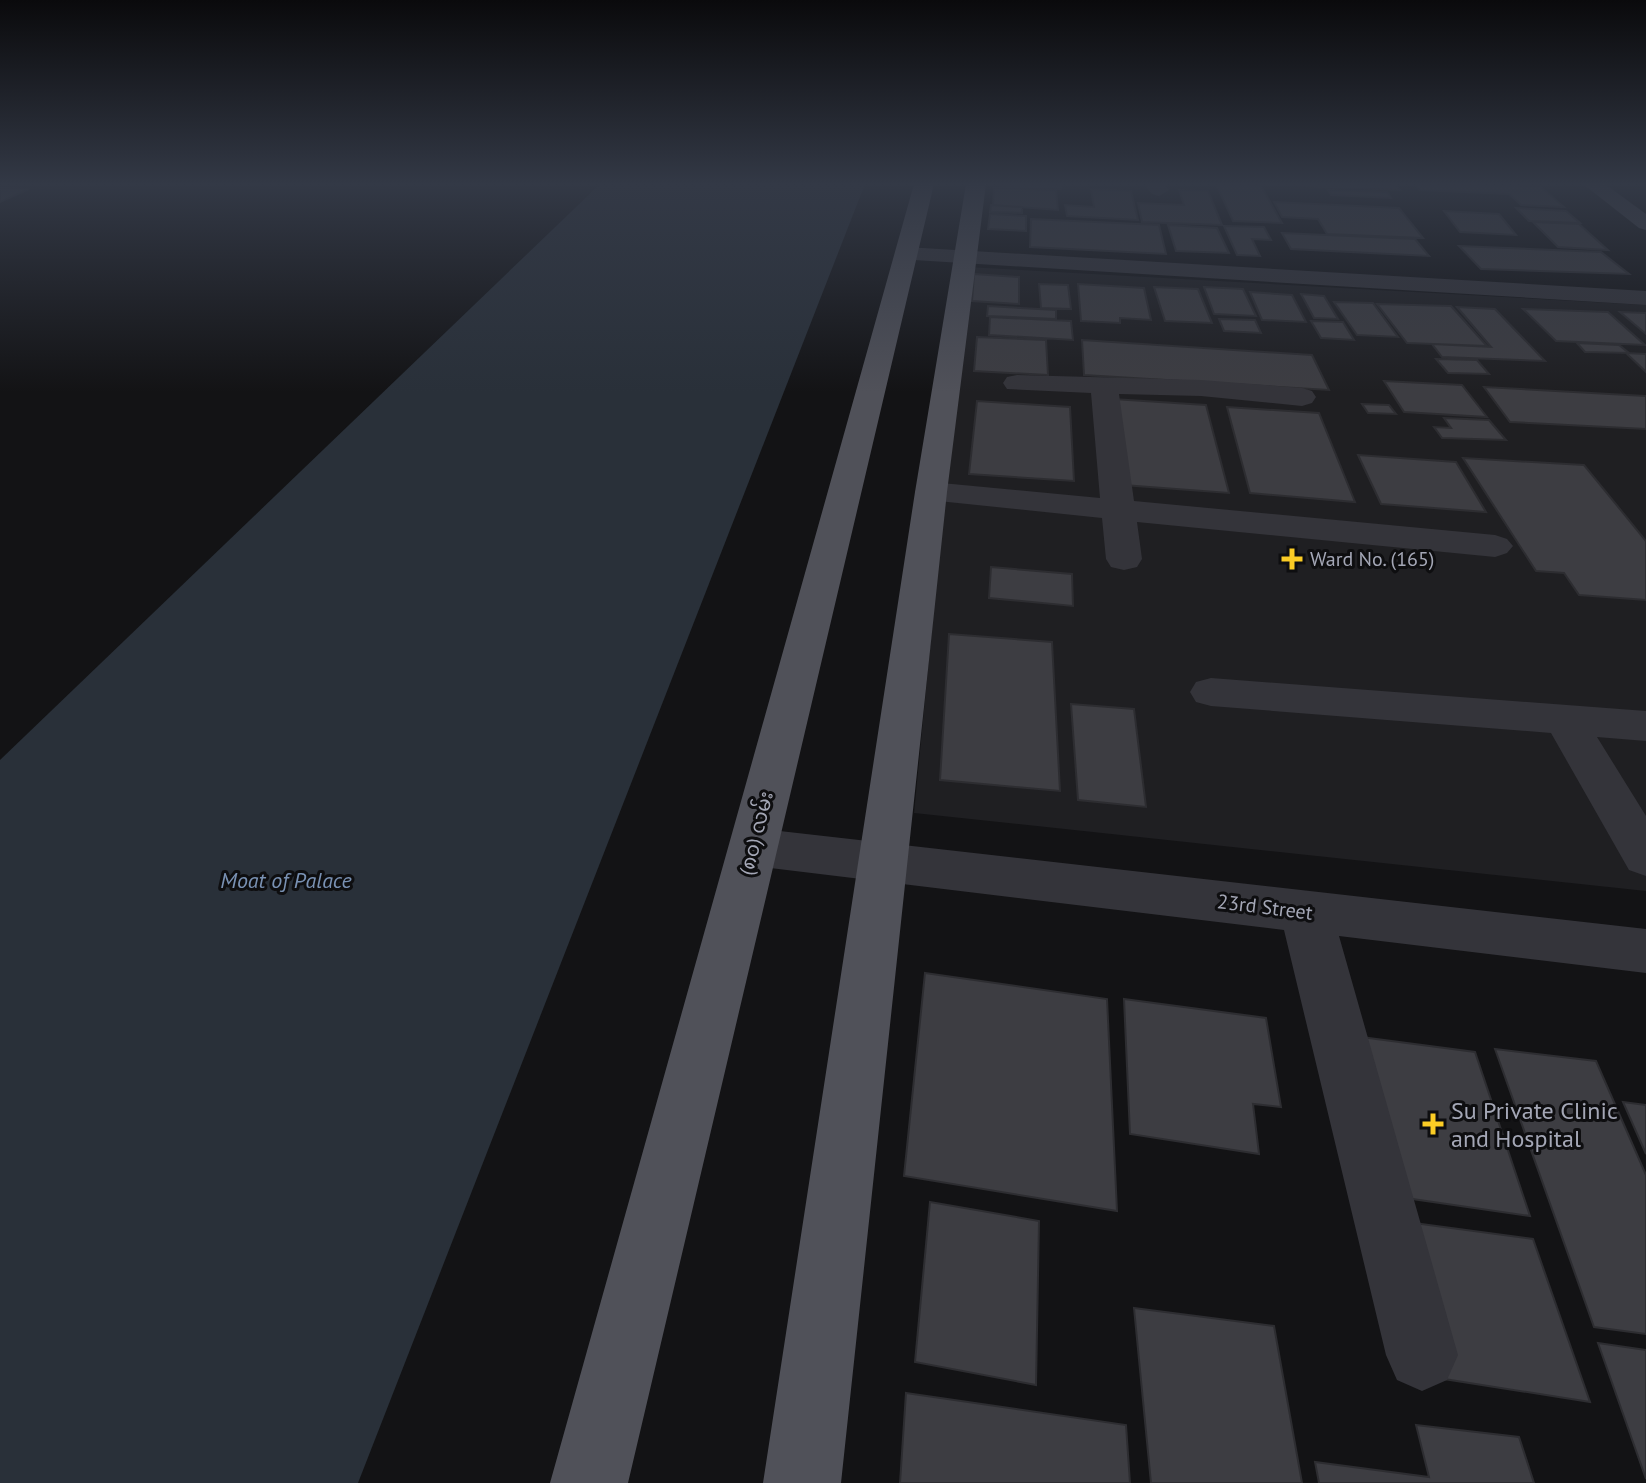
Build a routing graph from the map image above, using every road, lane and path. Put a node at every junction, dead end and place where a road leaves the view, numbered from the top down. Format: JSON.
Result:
{"nodes":[{"id":1,"x":966,"y":253,"type":"edge"},
{"id":2,"x":906,"y":254,"type":"joint"},
{"id":3,"x":965,"y":257,"type":"junction"},
{"id":4,"x":1646,"y":298,"type":"edge"},
{"id":5,"x":1017,"y":383,"type":"dead end"},
{"id":6,"x":1104,"y":384,"type":"junction"},
{"id":7,"x":1302,"y":397,"type":"dead end"},
{"id":8,"x":931,"y":492,"type":"junction"},
{"id":9,"x":1119,"y":511,"type":"junction"},
{"id":10,"x":1495,"y":546,"type":"dead end"},
{"id":11,"x":1124,"y":559,"type":"dead end"},
{"id":12,"x":1211,"y":692,"type":"dead end"},
{"id":13,"x":1565,"y":720,"type":"junction"},
{"id":14,"x":1646,"y":726,"type":"edge"},
{"id":15,"x":753,"y":847,"type":"junction"},
{"id":16,"x":1646,"y":857,"type":"edge"},
{"id":17,"x":884,"y":863,"type":"junction"},
{"id":18,"x":1306,"y":912,"type":"junction"},
{"id":19,"x":1646,"y":951,"type":"edge"},
{"id":20,"x":1422,"y":1355,"type":"dead end"},
{"id":21,"x":589,"y":1483,"type":"edge"},
{"id":22,"x":802,"y":1483,"type":"edge"}],
"edges":[{"from":1,"to":3,"type":"main road"},
{"from":2,"to":3,"type":"street"},
{"from":2,"to":15,"type":"main road","name":"(၈၀) လမ်း"},
{"from":3,"to":4,"type":"street"},
{"from":3,"to":8,"type":"main road"},
{"from":5,"to":6,"type":"street"},
{"from":6,"to":7,"type":"street"},
{"from":6,"to":9,"type":"street"},
{"from":8,"to":9,"type":"street"},
{"from":8,"to":17,"type":"main road"},
{"from":9,"to":10,"type":"street"},
{"from":9,"to":11,"type":"street"},
{"from":12,"to":13,"type":"street"},
{"from":13,"to":14,"type":"street"},
{"from":13,"to":16,"type":"street"},
{"from":15,"to":17,"type":"street","name":"23rd Street"},
{"from":15,"to":21,"type":"main road","name":"(၈၀) လမ်း"},
{"from":17,"to":18,"type":"street","name":"23rd Street"},
{"from":17,"to":22,"type":"main road"},
{"from":18,"to":19,"type":"street","name":"23rd Street"},
{"from":18,"to":20,"type":"street"}]}
